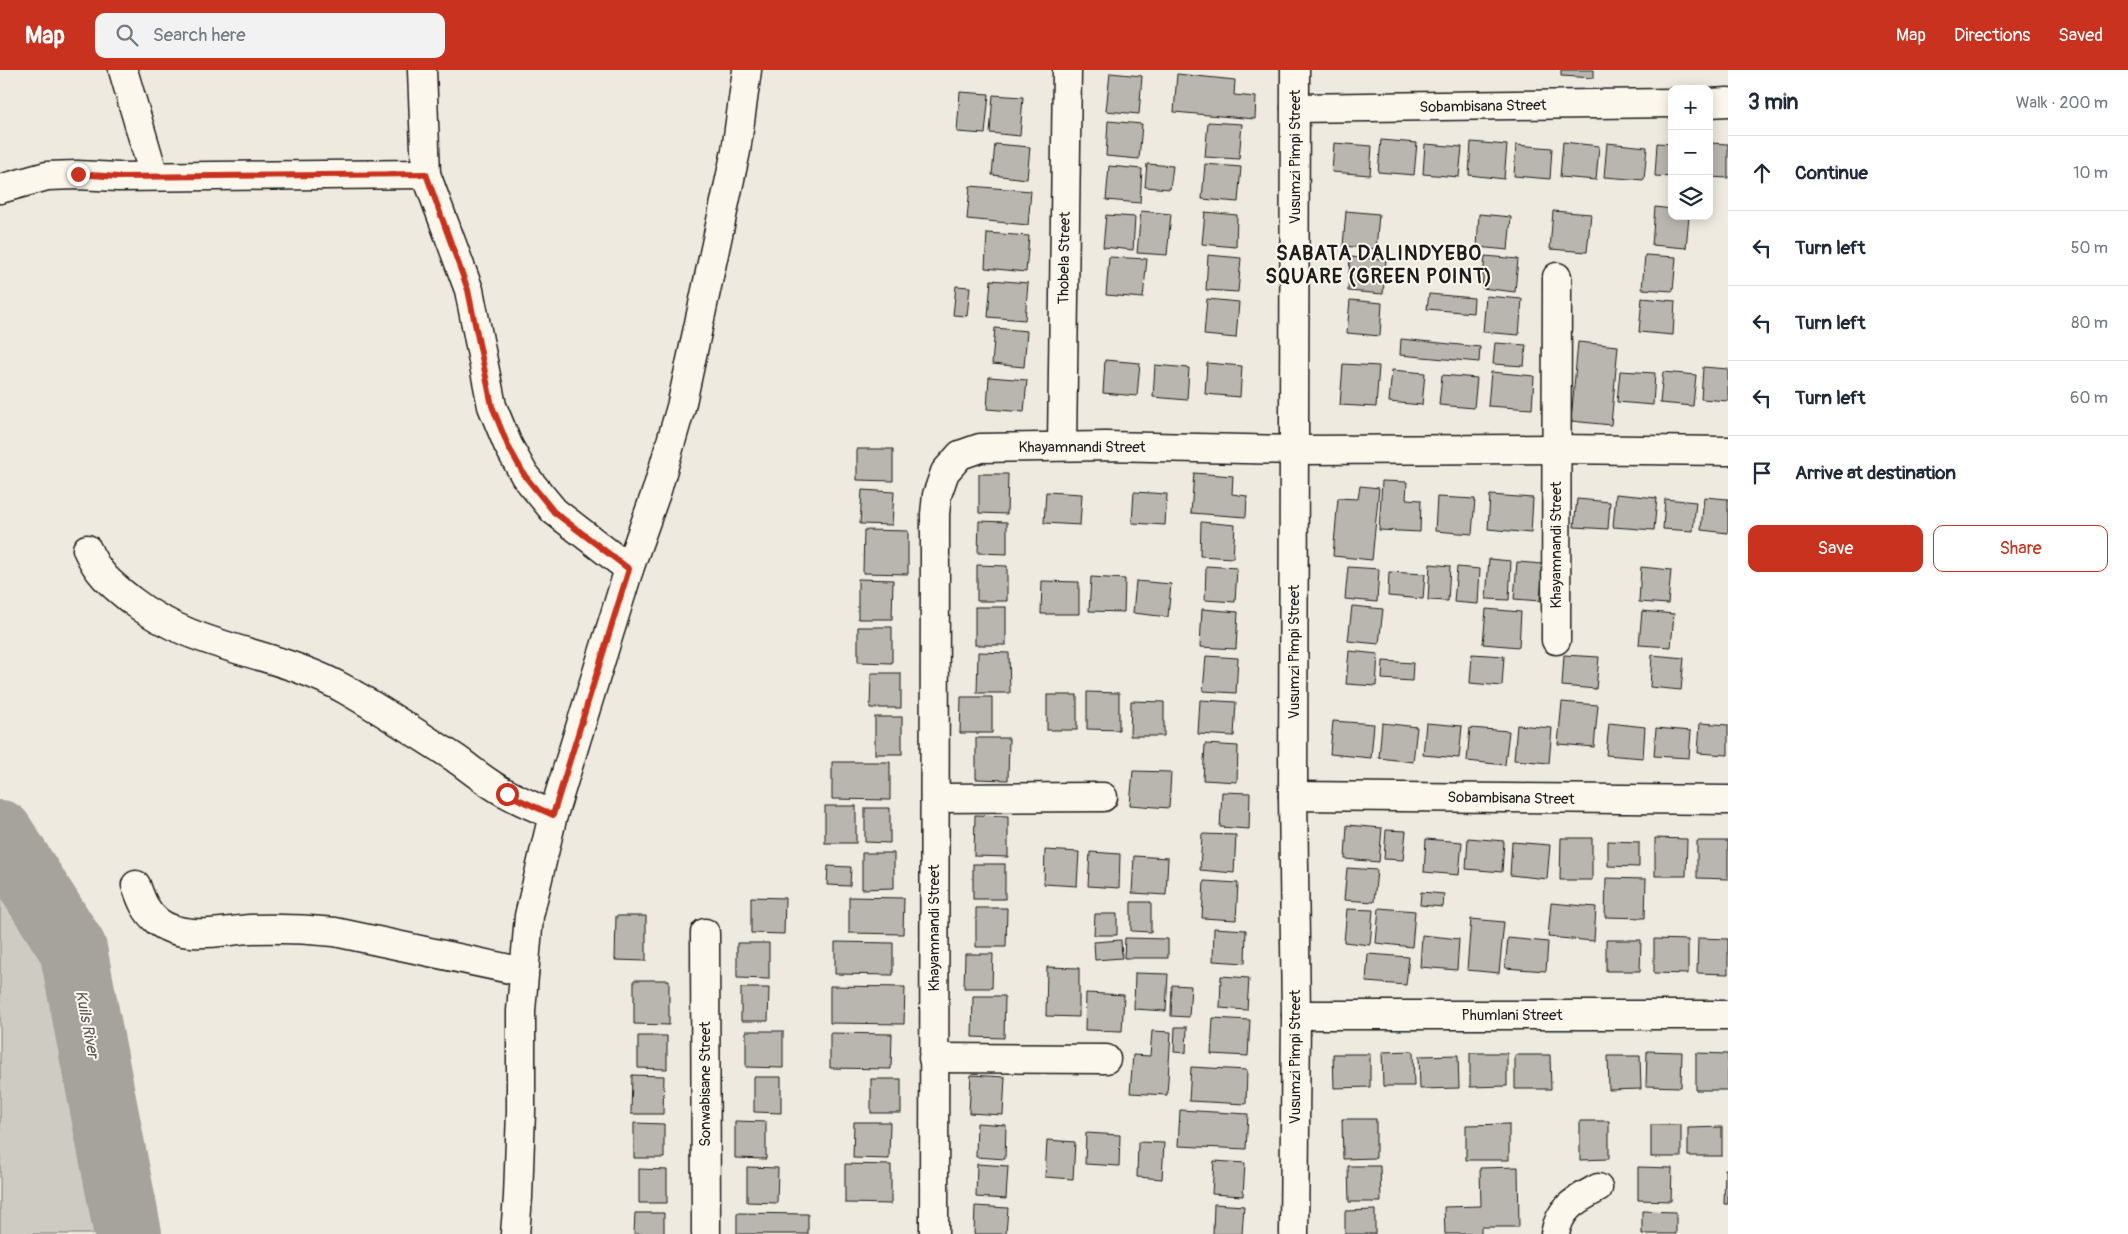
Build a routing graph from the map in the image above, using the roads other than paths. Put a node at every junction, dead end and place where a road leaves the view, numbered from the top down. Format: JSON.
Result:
{"nodes":[{"id":1,"x":123,"y":70,"type":"edge"},
{"id":2,"x":422,"y":70,"type":"edge"},
{"id":3,"x":747,"y":70,"type":"edge"},
{"id":4,"x":1067,"y":70,"type":"edge"},
{"id":5,"x":1295,"y":70,"type":"edge"},
{"id":6,"x":1728,"y":102,"type":"edge"},
{"id":7,"x":1668,"y":103,"type":"edge"},
{"id":8,"x":1713,"y":103,"type":"edge"},
{"id":9,"x":1295,"y":108,"type":"junction"},
{"id":10,"x":426,"y":174,"type":"junction"},
{"id":11,"x":154,"y":176,"type":"junction"},
{"id":12,"x":0,"y":189,"type":"edge"},
{"id":13,"x":1557,"y":277,"type":"dead end"},
{"id":14,"x":1062,"y":446,"type":"junction"},
{"id":15,"x":1555,"y":449,"type":"junction"},
{"id":16,"x":1294,"y":450,"type":"junction"},
{"id":17,"x":1728,"y":451,"type":"edge"},
{"id":18,"x":87,"y":549,"type":"dead end"},
{"id":19,"x":629,"y":569,"type":"junction"},
{"id":20,"x":1556,"y":640,"type":"dead end"},
{"id":21,"x":1293,"y":796,"type":"junction"},
{"id":22,"x":1104,"y":797,"type":"dead end"},
{"id":23,"x":935,"y":798,"type":"junction"},
{"id":24,"x":1728,"y":800,"type":"edge"},
{"id":25,"x":553,"y":815,"type":"junction"},
{"id":26,"x":136,"y":885,"type":"dead end"},
{"id":27,"x":705,"y":933,"type":"dead end"},
{"id":28,"x":524,"y":972,"type":"junction"},
{"id":29,"x":1296,"y":1015,"type":"junction"},
{"id":30,"x":1728,"y":1015,"type":"edge"},
{"id":31,"x":933,"y":1058,"type":"junction"},
{"id":32,"x":1106,"y":1059,"type":"dead end"},
{"id":33,"x":1598,"y":1188,"type":"dead end"},
{"id":34,"x":515,"y":1234,"type":"edge"},
{"id":35,"x":706,"y":1234,"type":"edge"},
{"id":36,"x":934,"y":1234,"type":"edge"},
{"id":37,"x":1294,"y":1234,"type":"edge"},
{"id":38,"x":1555,"y":1234,"type":"edge"}],
"edges":[{"from":1,"to":11,"type":"street"},
{"from":2,"to":10,"type":"street"},
{"from":3,"to":19,"type":"street"},
{"from":4,"to":14,"type":"street","name":"Thobela Street"},
{"from":5,"to":9,"type":"street","name":"Vusumzi Pimpi Street"},
{"from":6,"to":8,"type":"street"},
{"from":7,"to":9,"type":"street","name":"Sobambisana Street"},
{"from":9,"to":16,"type":"street","name":"Vusumzi Pimpi Street"},
{"from":10,"to":11,"type":"street"},
{"from":10,"to":19,"type":"street"},
{"from":11,"to":12,"type":"street"},
{"from":13,"to":15,"type":"street","name":"Khayamnandi Street"},
{"from":14,"to":16,"type":"street","name":"Khayamnandi Street"},
{"from":14,"to":23,"type":"street","name":"Khayamnandi Street"},
{"from":15,"to":16,"type":"street","name":"Khayamnandi Street"},
{"from":15,"to":17,"type":"street","name":"Khayamnandi Street"},
{"from":15,"to":20,"type":"street","name":"Khayamnandi Street"},
{"from":16,"to":21,"type":"street","name":"Vusumzi Pimpi Street"},
{"from":18,"to":25,"type":"street"},
{"from":19,"to":25,"type":"street"},
{"from":21,"to":24,"type":"street","name":"Sobambisana Street"},
{"from":21,"to":29,"type":"street","name":"Vusumzi Pimpi Street"},
{"from":22,"to":23,"type":"street"},
{"from":23,"to":31,"type":"street","name":"Khayamnandi Street"},
{"from":25,"to":28,"type":"street"},
{"from":26,"to":28,"type":"street"},
{"from":27,"to":35,"type":"street","name":"Sonwabisane Street"},
{"from":28,"to":34,"type":"street"},
{"from":29,"to":30,"type":"street","name":"Phumlani Street"},
{"from":29,"to":37,"type":"street","name":"Vusumzi Pimpi Street"},
{"from":31,"to":32,"type":"street"},
{"from":31,"to":36,"type":"street","name":"Khayamnandi Street"},
{"from":33,"to":38,"type":"street"}]}
